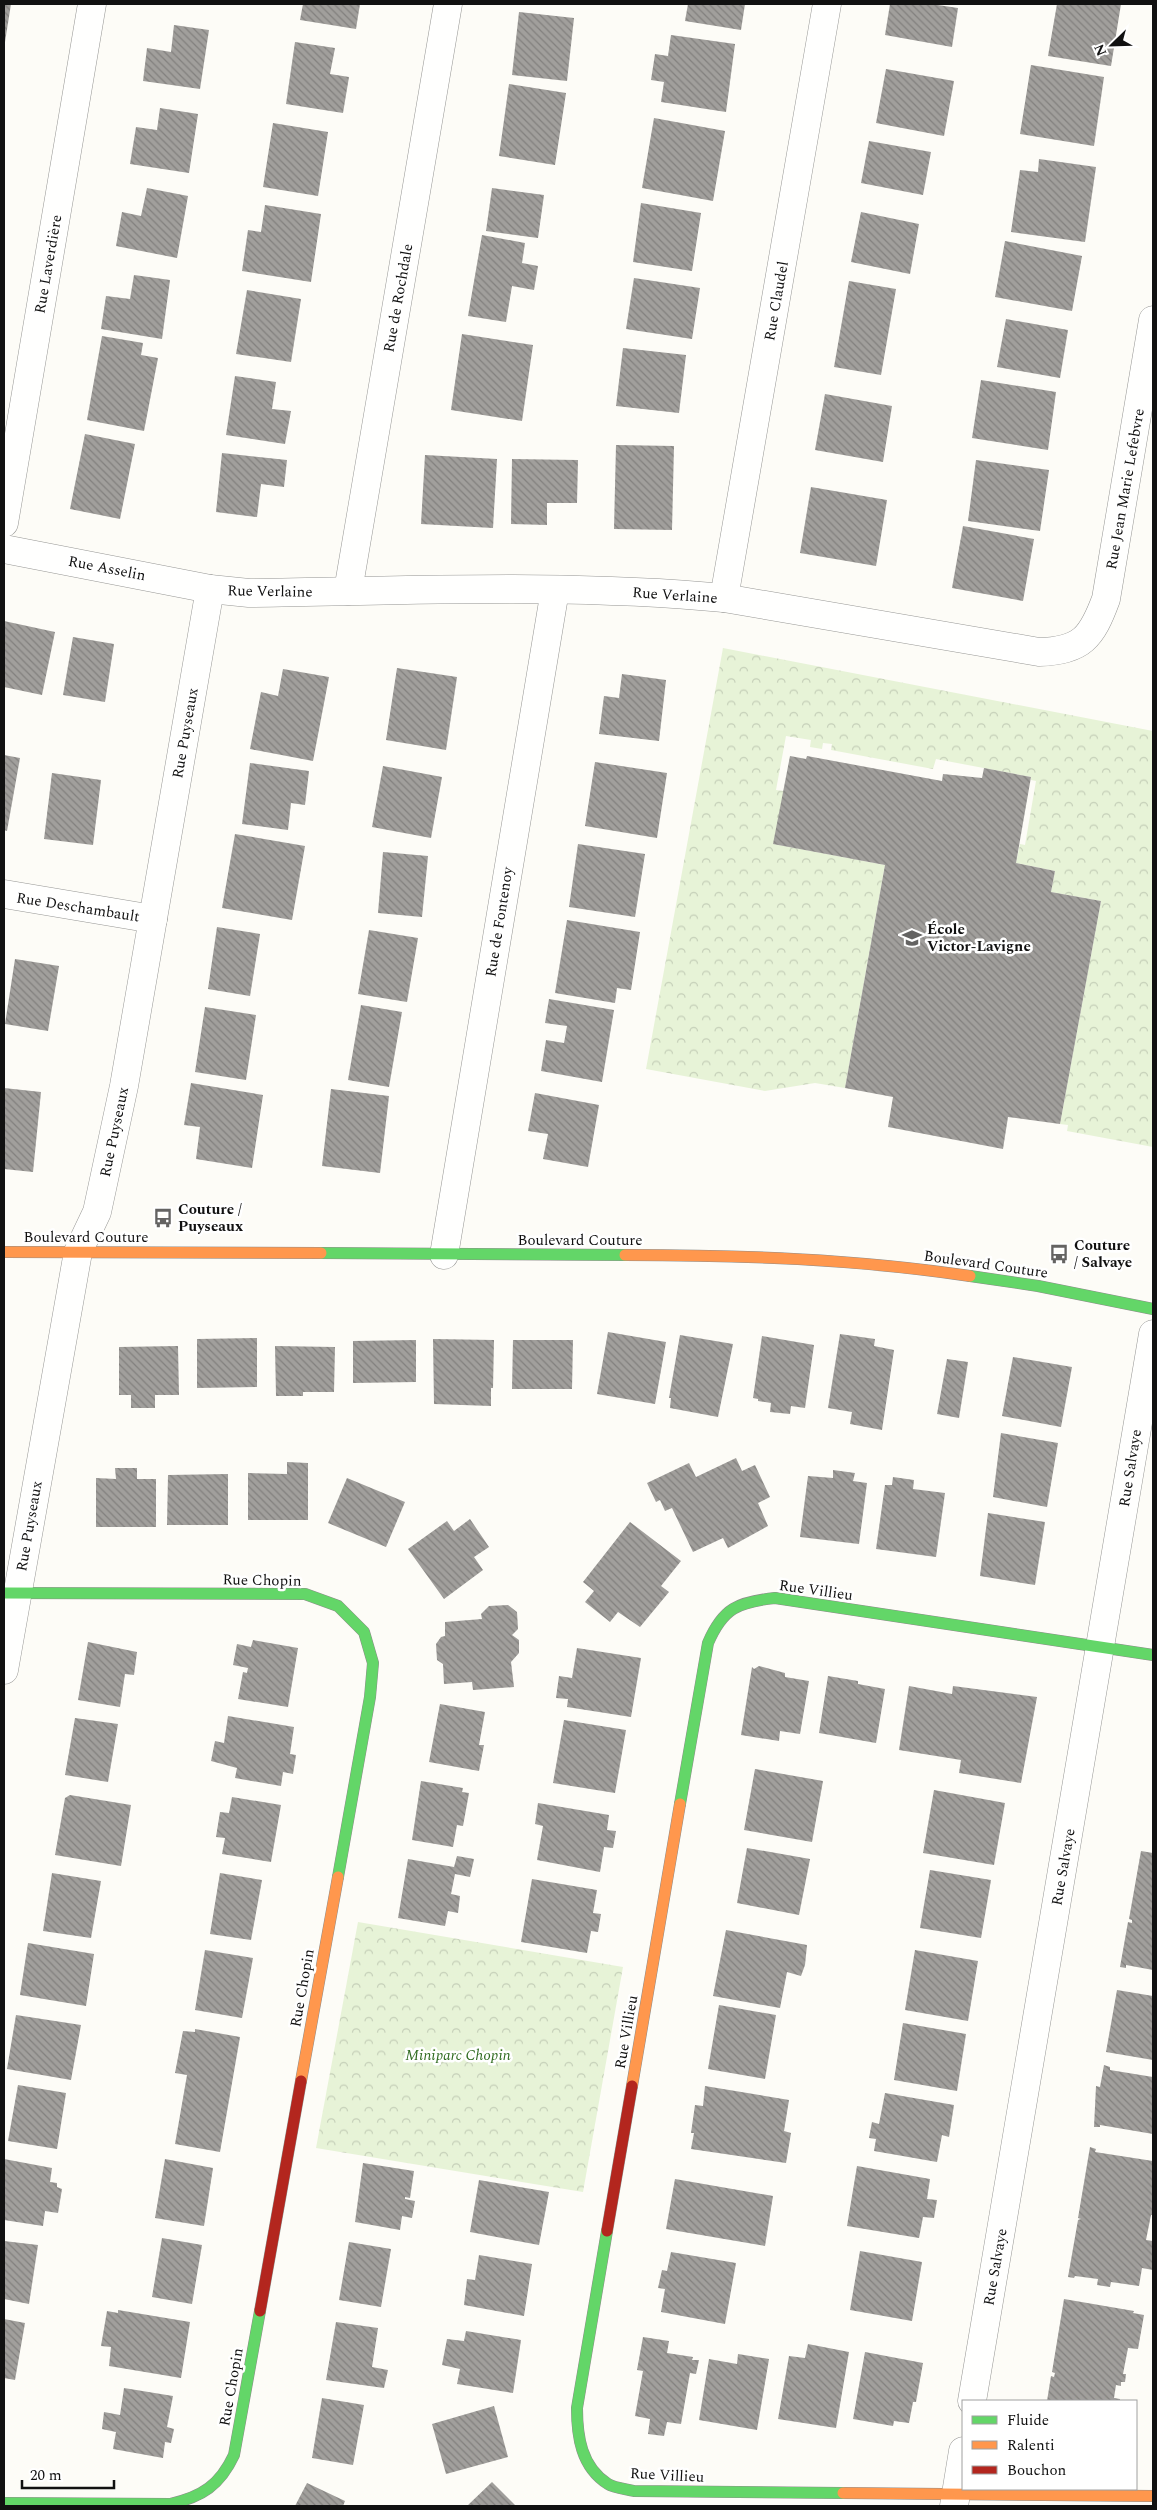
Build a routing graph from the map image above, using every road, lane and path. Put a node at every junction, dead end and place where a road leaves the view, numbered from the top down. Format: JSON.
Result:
{"nodes":[{"id":1,"x":92,"y":4,"type":"edge"},
{"id":2,"x":448,"y":4,"type":"edge"},
{"id":3,"x":827,"y":4,"type":"edge"},
{"id":4,"x":1153,"y":320,"type":"edge"},
{"id":5,"x":4,"y":524,"type":"edge"},
{"id":6,"x":4,"y":549,"type":"edge"},
{"id":7,"x":210,"y":589,"type":"junction"},
{"id":8,"x":555,"y":590,"type":"junction"},
{"id":9,"x":348,"y":591,"type":"junction"},
{"id":10,"x":724,"y":598,"type":"junction"},
{"id":11,"x":1106,"y":598,"type":"joint"},
{"id":12,"x":4,"y":894,"type":"edge"},
{"id":13,"x":153,"y":919,"type":"junction"},
{"id":14,"x":4,"y":1252,"type":"edge"},
{"id":15,"x":78,"y":1252,"type":"junction"},
{"id":16,"x":444,"y":1255,"type":"junction"},
{"id":17,"x":1153,"y":1309,"type":"edge"},
{"id":18,"x":1153,"y":1334,"type":"edge"},
{"id":19,"x":10,"y":1593,"type":"edge"},
{"id":20,"x":1101,"y":1647,"type":"junction"},
{"id":21,"x":1153,"y":1655,"type":"edge"},
{"id":22,"x":4,"y":1670,"type":"edge"},
{"id":23,"x":972,"y":2400,"type":"edge"},
{"id":24,"x":962,"y":2457,"type":"edge"},
{"id":25,"x":1153,"y":2496,"type":"edge"},
{"id":26,"x":955,"y":2500,"type":"edge"},
{"id":27,"x":4,"y":2503,"type":"edge"}],
"edges":[{"from":1,"to":5,"type":"street","name":"Rue Laverdière"},
{"from":2,"to":9,"type":"street","name":"Rue de Rochdale"},
{"from":3,"to":10,"type":"street","name":"Rue Claudel"},
{"from":4,"to":11,"type":"street","name":"Rue Jean Marie Lefebvre"},
{"from":6,"to":7,"type":"street","name":"Rue Asselin"},
{"from":7,"to":9,"type":"street","name":"Rue Verlaine"},
{"from":7,"to":13,"type":"street","name":"Rue Puyseaux"},
{"from":8,"to":9,"type":"street","name":"Rue Verlaine"},
{"from":8,"to":10,"type":"street","name":"Rue Verlaine"},
{"from":8,"to":16,"type":"street","name":"Rue de Fontenoy"},
{"from":10,"to":11,"type":"street","name":"Rue Verlaine"},
{"from":12,"to":13,"type":"street","name":"Rue Deschambault"},
{"from":13,"to":15,"type":"street","name":"Rue Puyseaux"},
{"from":14,"to":15,"type":"street","name":"Boulevard Couture"},
{"from":15,"to":16,"type":"street","name":"Boulevard Couture"},
{"from":15,"to":19,"type":"street","name":"Rue Puyseaux"},
{"from":16,"to":17,"type":"street","name":"Boulevard Couture"},
{"from":18,"to":20,"type":"street","name":"Rue Salvaye"},
{"from":19,"to":22,"type":"street","name":"Rue Puyseaux"},
{"from":19,"to":27,"type":"street","name":"Rue Chopin"},
{"from":20,"to":21,"type":"street","name":"Rue Villieu"},
{"from":20,"to":23,"type":"street","name":"Rue Salvaye"},
{"from":20,"to":26,"type":"street","name":"Rue Villieu"},
{"from":24,"to":26,"type":"street"},
{"from":25,"to":26,"type":"street","name":"Rue Villieu"}]}
